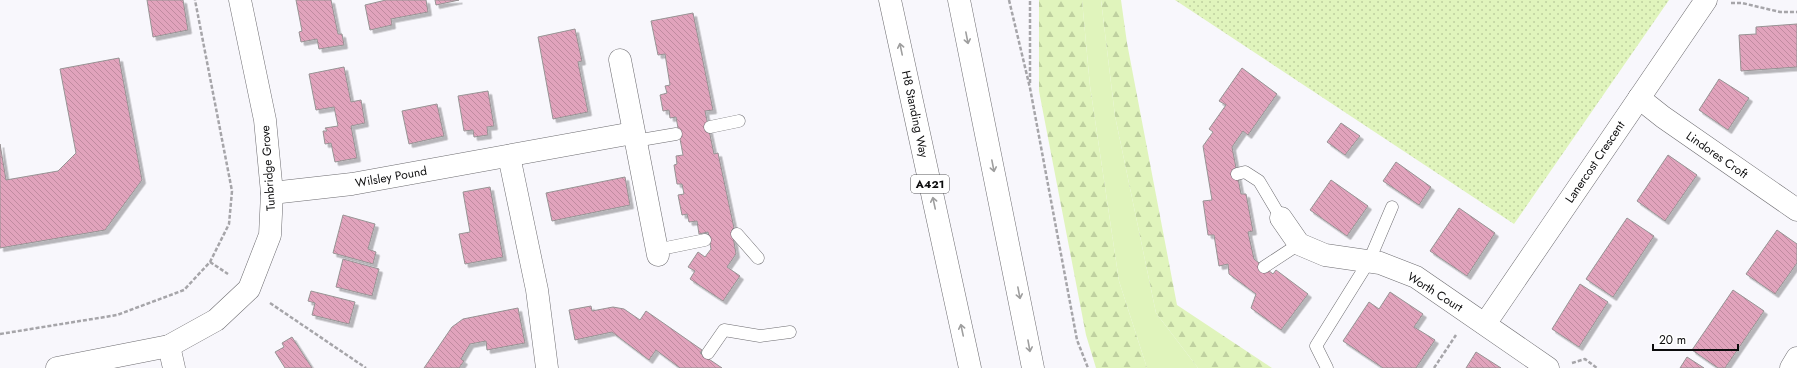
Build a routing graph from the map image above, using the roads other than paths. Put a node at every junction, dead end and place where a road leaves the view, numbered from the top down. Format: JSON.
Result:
{"nodes":[{"id":1,"x":240,"y":0,"type":"edge"},
{"id":2,"x":890,"y":0,"type":"edge"},
{"id":3,"x":960,"y":0,"type":"edge"},
{"id":4,"x":1706,"y":0,"type":"edge"},
{"id":5,"x":620,"y":60,"type":"dead end"},
{"id":6,"x":1639,"y":98,"type":"junction"},
{"id":7,"x":738,"y":120,"type":"dead end"},
{"id":8,"x":710,"y":127,"type":"dead end"},
{"id":9,"x":676,"y":134,"type":"dead end"},
{"id":10,"x":634,"y":137,"type":"junction"},
{"id":11,"x":509,"y":156,"type":"junction"},
{"id":12,"x":1237,"y":174,"type":"dead end"},
{"id":13,"x":272,"y":193,"type":"junction"},
{"id":14,"x":1392,"y":207,"type":"dead end"},
{"id":15,"x":1797,"y":210,"type":"edge"},
{"id":16,"x":1281,"y":218,"type":"joint"},
{"id":17,"x":737,"y":234,"type":"dead end"},
{"id":18,"x":704,"y":240,"type":"dead end"},
{"id":19,"x":1299,"y":244,"type":"junction"},
{"id":20,"x":657,"y":252,"type":"joint"},
{"id":21,"x":758,"y":258,"type":"dead end"},
{"id":22,"x":1369,"y":261,"type":"junction"},
{"id":23,"x":1264,"y":267,"type":"dead end"},
{"id":24,"x":1485,"y":324,"type":"junction"},
{"id":25,"x":790,"y":332,"type":"dead end"},
{"id":26,"x":169,"y":346,"type":"junction"},
{"id":27,"x":708,"y":353,"type":"dead end"},
{"id":28,"x":1797,"y":358,"type":"edge"},
{"id":29,"x":57,"y":368,"type":"edge"},
{"id":30,"x":174,"y":368,"type":"edge"},
{"id":31,"x":547,"y":368,"type":"edge"},
{"id":32,"x":970,"y":368,"type":"edge"},
{"id":33,"x":1033,"y":368,"type":"edge"},
{"id":34,"x":1327,"y":368,"type":"edge"},
{"id":35,"x":1548,"y":368,"type":"edge"},
{"id":36,"x":1791,"y":368,"type":"edge"}],
"edges":[{"from":1,"to":13,"type":"main road","name":"Tunbridge Grove"},
{"from":32,"to":2,"type":"main road","name":"H8 Standing Way","number":"A421","one_way":true},
{"from":3,"to":33,"type":"main road","one_way":true},
{"from":4,"to":6,"type":"main road","name":"Lanercost Crescent"},
{"from":5,"to":10,"type":"main road"},
{"from":6,"to":15,"type":"main road","name":"Lindores Croft"},
{"from":6,"to":24,"type":"main road","name":"Lanercost Crescent"},
{"from":7,"to":8,"type":"lane"},
{"from":9,"to":10,"type":"lane"},
{"from":10,"to":11,"type":"main road","name":"Wilsley Pound"},
{"from":10,"to":20,"type":"main road"},
{"from":11,"to":13,"type":"main road","name":"Wilsley Pound"},
{"from":11,"to":31,"type":"main road"},
{"from":12,"to":16,"type":"lane"},
{"from":13,"to":26,"type":"main road","name":"Tunbridge Grove"},
{"from":14,"to":22,"type":"lane"},
{"from":16,"to":19,"type":"main road"},
{"from":17,"to":21,"type":"lane"},
{"from":18,"to":20,"type":"lane"},
{"from":19,"to":22,"type":"main road","name":"Worth Court"},
{"from":19,"to":23,"type":"lane"},
{"from":22,"to":24,"type":"main road","name":"Worth Court"},
{"from":22,"to":34,"type":"lane"},
{"from":24,"to":35,"type":"main road"},
{"from":25,"to":27,"type":"lane"},
{"from":26,"to":29,"type":"main road","name":"Tunbridge Grove"},
{"from":26,"to":30,"type":"main road"},
{"from":28,"to":36,"type":"main road"}]}
